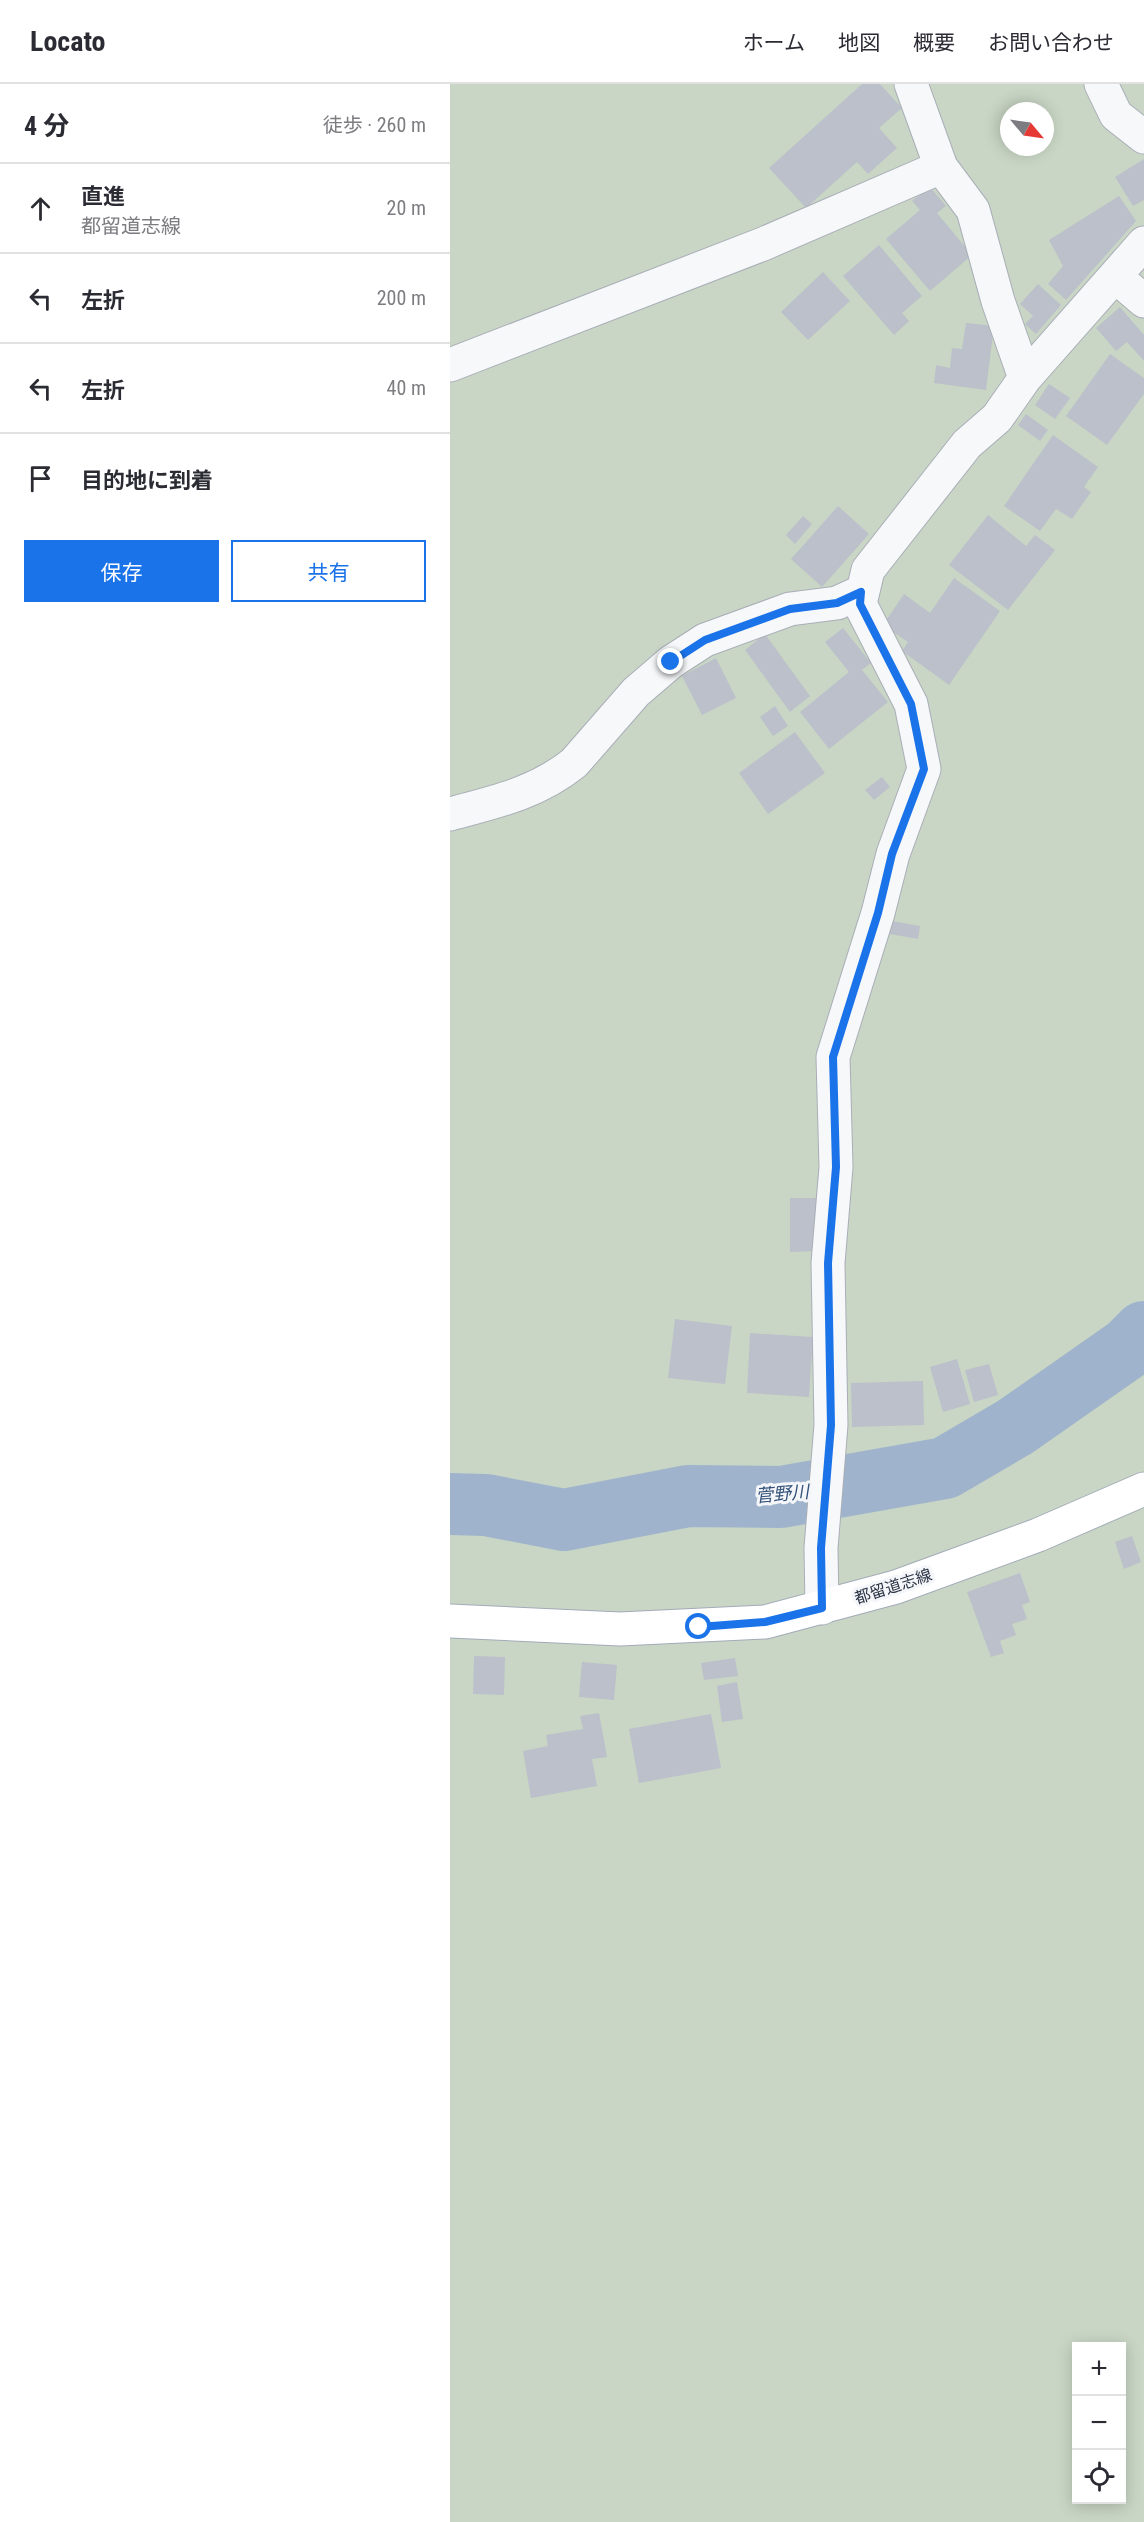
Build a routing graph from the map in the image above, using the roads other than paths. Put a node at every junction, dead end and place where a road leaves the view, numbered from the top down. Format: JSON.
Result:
{"nodes":[{"id":1,"x":911,"y":84,"type":"edge"},
{"id":2,"x":1101,"y":84,"type":"edge"},
{"id":3,"x":1144,"y":137,"type":"edge"},
{"id":4,"x":941,"y":167,"type":"junction"},
{"id":5,"x":1144,"y":243,"type":"edge"},
{"id":6,"x":1116,"y":277,"type":"junction"},
{"id":7,"x":1144,"y":301,"type":"edge"},
{"id":8,"x":450,"y":364,"type":"edge"},
{"id":9,"x":1025,"y":378,"type":"junction"},
{"id":10,"x":861,"y":592,"type":"junction"},
{"id":11,"x":450,"y":814,"type":"edge"},
{"id":12,"x":1144,"y":1489,"type":"edge"},
{"id":13,"x":822,"y":1608,"type":"junction"},
{"id":14,"x":450,"y":1621,"type":"edge"}],
"edges":[{"from":1,"to":4,"type":"street"},
{"from":2,"to":3,"type":"street"},
{"from":4,"to":8,"type":"street"},
{"from":4,"to":9,"type":"street"},
{"from":5,"to":6,"type":"street"},
{"from":6,"to":7,"type":"street"},
{"from":6,"to":9,"type":"street"},
{"from":9,"to":10,"type":"street"},
{"from":10,"to":11,"type":"street"},
{"from":10,"to":13,"type":"street"},
{"from":12,"to":13,"type":"main road","name":"都留道志線"},
{"from":13,"to":14,"type":"main road","name":"都留道志線"}]}
